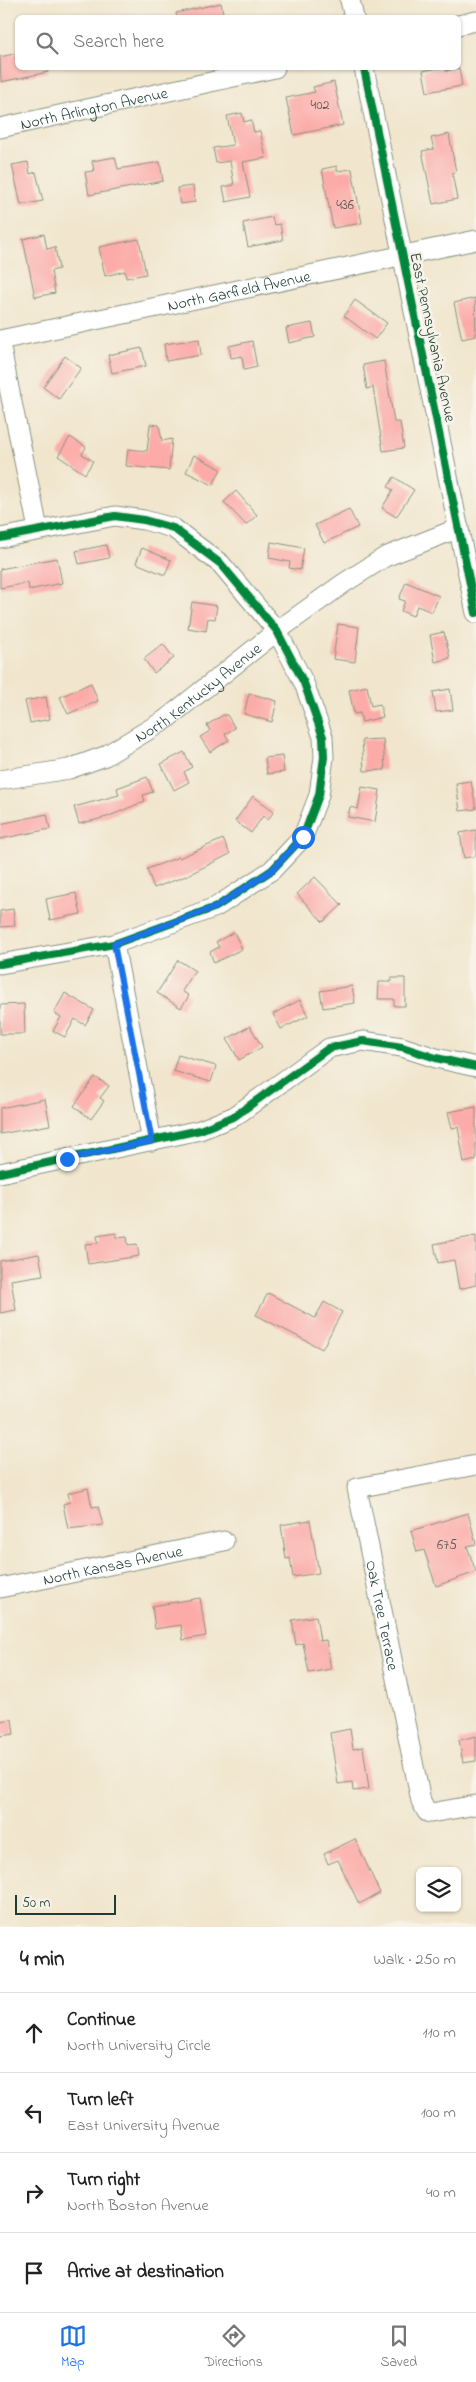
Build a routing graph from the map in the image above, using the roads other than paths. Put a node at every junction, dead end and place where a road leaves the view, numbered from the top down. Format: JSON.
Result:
{"nodes":[{"id":1,"x":350,"y":0,"type":"edge"},
{"id":2,"x":353,"y":15,"type":"edge"},
{"id":3,"x":476,"y":21,"type":"edge"},
{"id":4,"x":461,"y":24,"type":"edge"},
{"id":5,"x":266,"y":70,"type":"edge"},
{"id":6,"x":364,"y":70,"type":"edge"},
{"id":7,"x":0,"y":128,"type":"edge"},
{"id":8,"x":476,"y":240,"type":"edge"},
{"id":9,"x":402,"y":255,"type":"junction"},
{"id":10,"x":0,"y":340,"type":"edge"},
{"id":11,"x":0,"y":344,"type":"edge"},
{"id":12,"x":459,"y":528,"type":"junction"},
{"id":13,"x":38,"y":529,"type":"junction"},
{"id":14,"x":0,"y":538,"type":"edge"},
{"id":15,"x":476,"y":613,"type":"edge"},
{"id":16,"x":278,"y":631,"type":"junction"},
{"id":17,"x":0,"y":780,"type":"edge"},
{"id":18,"x":114,"y":944,"type":"junction"},
{"id":19,"x":0,"y":964,"type":"edge"},
{"id":20,"x":476,"y":1067,"type":"edge"},
{"id":21,"x":152,"y":1141,"type":"junction"},
{"id":22,"x":0,"y":1173,"type":"edge"},
{"id":23,"x":476,"y":1466,"type":"edge"},
{"id":24,"x":224,"y":1541,"type":"dead end"},
{"id":25,"x":0,"y":1588,"type":"edge"},
{"id":26,"x":476,"y":1805,"type":"edge"}],
"edges":[{"from":1,"to":2,"type":"street"},
{"from":3,"to":4,"type":"street"},
{"from":5,"to":7,"type":"street","name":"North Arlington Avenue"},
{"from":6,"to":9,"type":"street","name":"East Pennsylvania Avenue"},
{"from":8,"to":9,"type":"street","name":"North Garfield Avenue"},
{"from":9,"to":10,"type":"street","name":"North Garfield Avenue"},
{"from":9,"to":12,"type":"street","name":"East Pennsylvania Avenue"},
{"from":11,"to":13,"type":"street"},
{"from":12,"to":15,"type":"street","name":"East Pennsylvania Avenue"},
{"from":12,"to":16,"type":"street","name":"North Kentucky Avenue"},
{"from":13,"to":14,"type":"street"},
{"from":13,"to":16,"type":"street"},
{"from":16,"to":17,"type":"street","name":"North Kentucky Avenue"},
{"from":16,"to":18,"type":"street"},
{"from":18,"to":19,"type":"street"},
{"from":18,"to":21,"type":"street"},
{"from":20,"to":21,"type":"street"},
{"from":21,"to":22,"type":"street"},
{"from":23,"to":26,"type":"street","name":"Oak Tree Terrace"},
{"from":24,"to":25,"type":"street","name":"North Kansas Avenue"}]}
